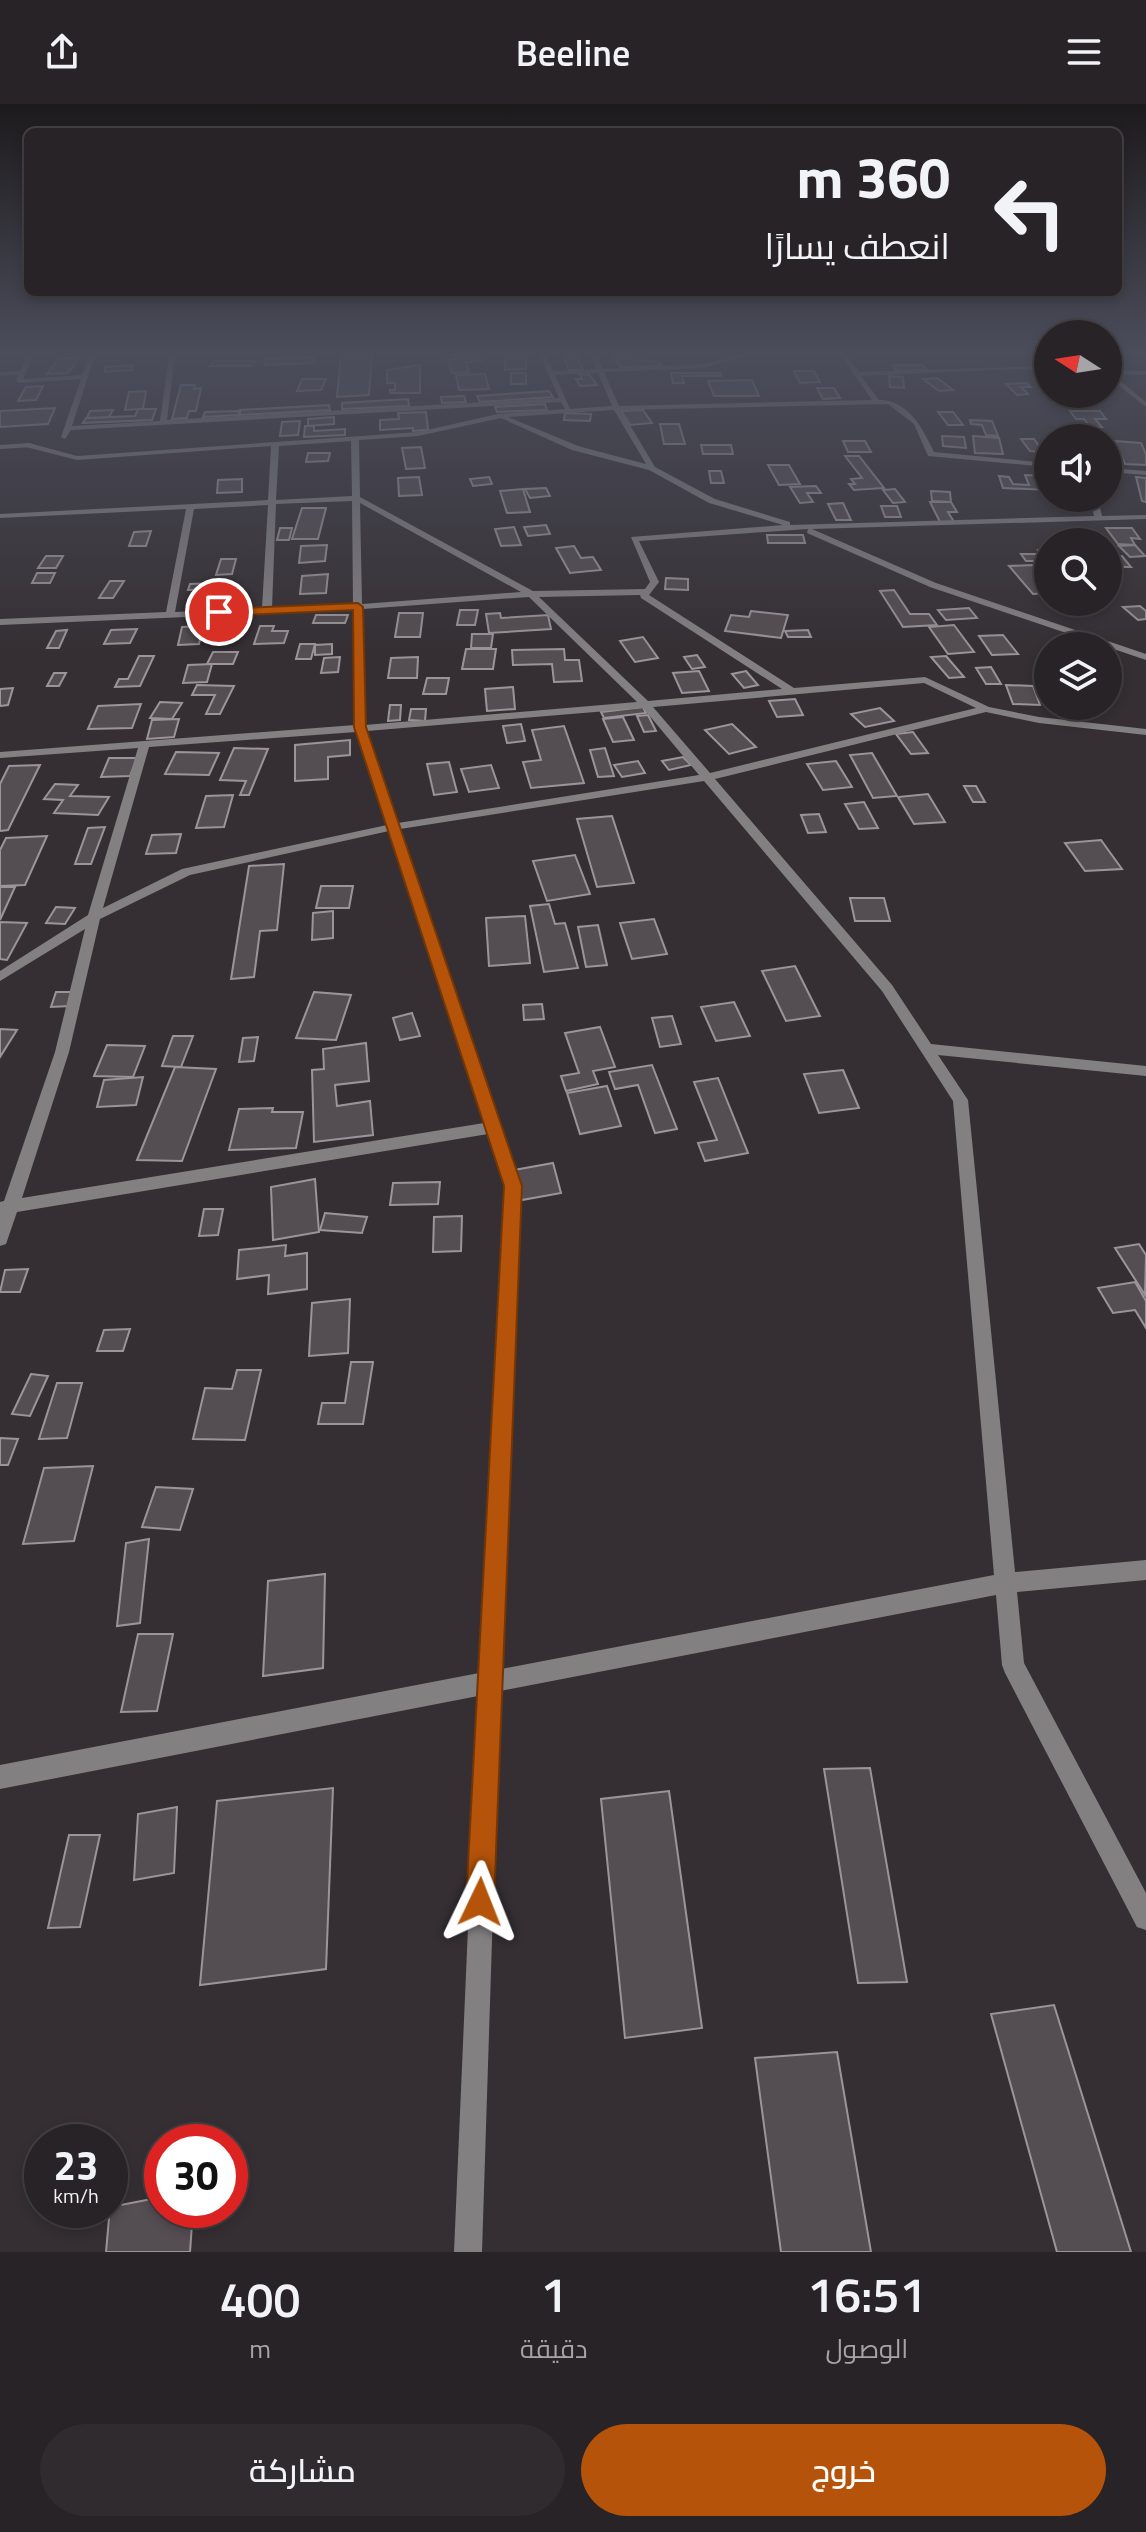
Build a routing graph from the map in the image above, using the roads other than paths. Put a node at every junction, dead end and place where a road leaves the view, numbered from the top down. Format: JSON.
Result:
{"nodes":[{"id":1,"x":68,"y":455,"type":"edge"},
{"id":2,"x":116,"y":455,"type":"edge"},
{"id":3,"x":274,"y":455,"type":"edge"},
{"id":4,"x":355,"y":455,"type":"edge"},
{"id":5,"x":603,"y":455,"type":"edge"},
{"id":6,"x":644,"y":455,"type":"edge"},
{"id":7,"x":944,"y":455,"type":"edge"},
{"id":8,"x":1034,"y":464,"type":"edge"},
{"id":9,"x":652,"y":468,"type":"junction"},
{"id":10,"x":1122,"y":471,"type":"edge"},
{"id":11,"x":1146,"y":473,"type":"edge"},
{"id":12,"x":356,"y":498,"type":"junction"},
{"id":13,"x":272,"y":502,"type":"junction"},
{"id":14,"x":191,"y":506,"type":"junction"},
{"id":15,"x":1098,"y":512,"type":"edge"},
{"id":16,"x":0,"y":516,"type":"edge"},
{"id":17,"x":1146,"y":517,"type":"edge"},
{"id":18,"x":1099,"y":518,"type":"junction"},
{"id":19,"x":796,"y":527,"type":"junction"},
{"id":20,"x":647,"y":592,"type":"junction"},
{"id":21,"x":531,"y":594,"type":"junction"},
{"id":22,"x":358,"y":607,"type":"junction"},
{"id":23,"x":267,"y":610,"type":"junction"},
{"id":24,"x":170,"y":614,"type":"junction"},
{"id":25,"x":0,"y":622,"type":"edge"},
{"id":26,"x":1146,"y":657,"type":"edge"},
{"id":27,"x":790,"y":690,"type":"junction"},
{"id":28,"x":645,"y":704,"type":"junction"},
{"id":29,"x":986,"y":709,"type":"junction"},
{"id":30,"x":360,"y":727,"type":"junction"},
{"id":31,"x":1146,"y":732,"type":"edge"},
{"id":32,"x":144,"y":745,"type":"junction"},
{"id":33,"x":0,"y":755,"type":"edge"},
{"id":34,"x":707,"y":777,"type":"junction"},
{"id":35,"x":393,"y":827,"type":"junction"},
{"id":36,"x":94,"y":917,"type":"junction"},
{"id":37,"x":0,"y":977,"type":"edge"},
{"id":38,"x":927,"y":1049,"type":"junction"},
{"id":39,"x":1146,"y":1071,"type":"edge"},
{"id":40,"x":493,"y":1127,"type":"junction"},
{"id":41,"x":5,"y":1208,"type":"edge"},
{"id":42,"x":0,"y":1239,"type":"edge"},
{"id":43,"x":1146,"y":1570,"type":"edge"},
{"id":44,"x":1005,"y":1583,"type":"junction"},
{"id":45,"x":490,"y":1681,"type":"junction"},
{"id":46,"x":0,"y":1777,"type":"edge"},
{"id":47,"x":1146,"y":1918,"type":"edge"},
{"id":48,"x":468,"y":2252,"type":"edge"}],
"edges":[{"from":1,"to":2,"type":"street"},
{"from":3,"to":13,"type":"street"},
{"from":4,"to":12,"type":"street"},
{"from":5,"to":9,"type":"street"},
{"from":6,"to":9,"type":"street"},
{"from":7,"to":8,"type":"street"},
{"from":9,"to":19,"type":"street"},
{"from":10,"to":11,"type":"street"},
{"from":12,"to":13,"type":"street"},
{"from":12,"to":21,"type":"street"},
{"from":12,"to":22,"type":"street"},
{"from":13,"to":14,"type":"street"},
{"from":13,"to":23,"type":"street"},
{"from":14,"to":16,"type":"street"},
{"from":14,"to":24,"type":"street"},
{"from":15,"to":18,"type":"street"},
{"from":17,"to":18,"type":"street"},
{"from":18,"to":19,"type":"street"},
{"from":19,"to":20,"type":"street"},
{"from":19,"to":26,"type":"street"},
{"from":20,"to":21,"type":"street"},
{"from":20,"to":27,"type":"street"},
{"from":21,"to":22,"type":"street"},
{"from":21,"to":28,"type":"street"},
{"from":22,"to":23,"type":"street"},
{"from":22,"to":30,"type":"street"},
{"from":23,"to":24,"type":"street"},
{"from":24,"to":25,"type":"street"},
{"from":27,"to":28,"type":"street"},
{"from":27,"to":29,"type":"street"},
{"from":28,"to":30,"type":"street"},
{"from":28,"to":34,"type":"street"},
{"from":29,"to":31,"type":"street"},
{"from":29,"to":34,"type":"street"},
{"from":30,"to":32,"type":"street"},
{"from":30,"to":35,"type":"street"},
{"from":32,"to":33,"type":"street"},
{"from":32,"to":36,"type":"street"},
{"from":34,"to":35,"type":"street"},
{"from":34,"to":38,"type":"street"},
{"from":35,"to":36,"type":"street"},
{"from":35,"to":40,"type":"street"},
{"from":36,"to":37,"type":"street"},
{"from":36,"to":41,"type":"street"},
{"from":38,"to":39,"type":"street"},
{"from":38,"to":44,"type":"street"},
{"from":40,"to":41,"type":"street"},
{"from":40,"to":45,"type":"street"},
{"from":41,"to":42,"type":"street"},
{"from":43,"to":44,"type":"street"},
{"from":44,"to":45,"type":"street"},
{"from":44,"to":47,"type":"street"},
{"from":45,"to":46,"type":"street"},
{"from":45,"to":48,"type":"street"}]}
